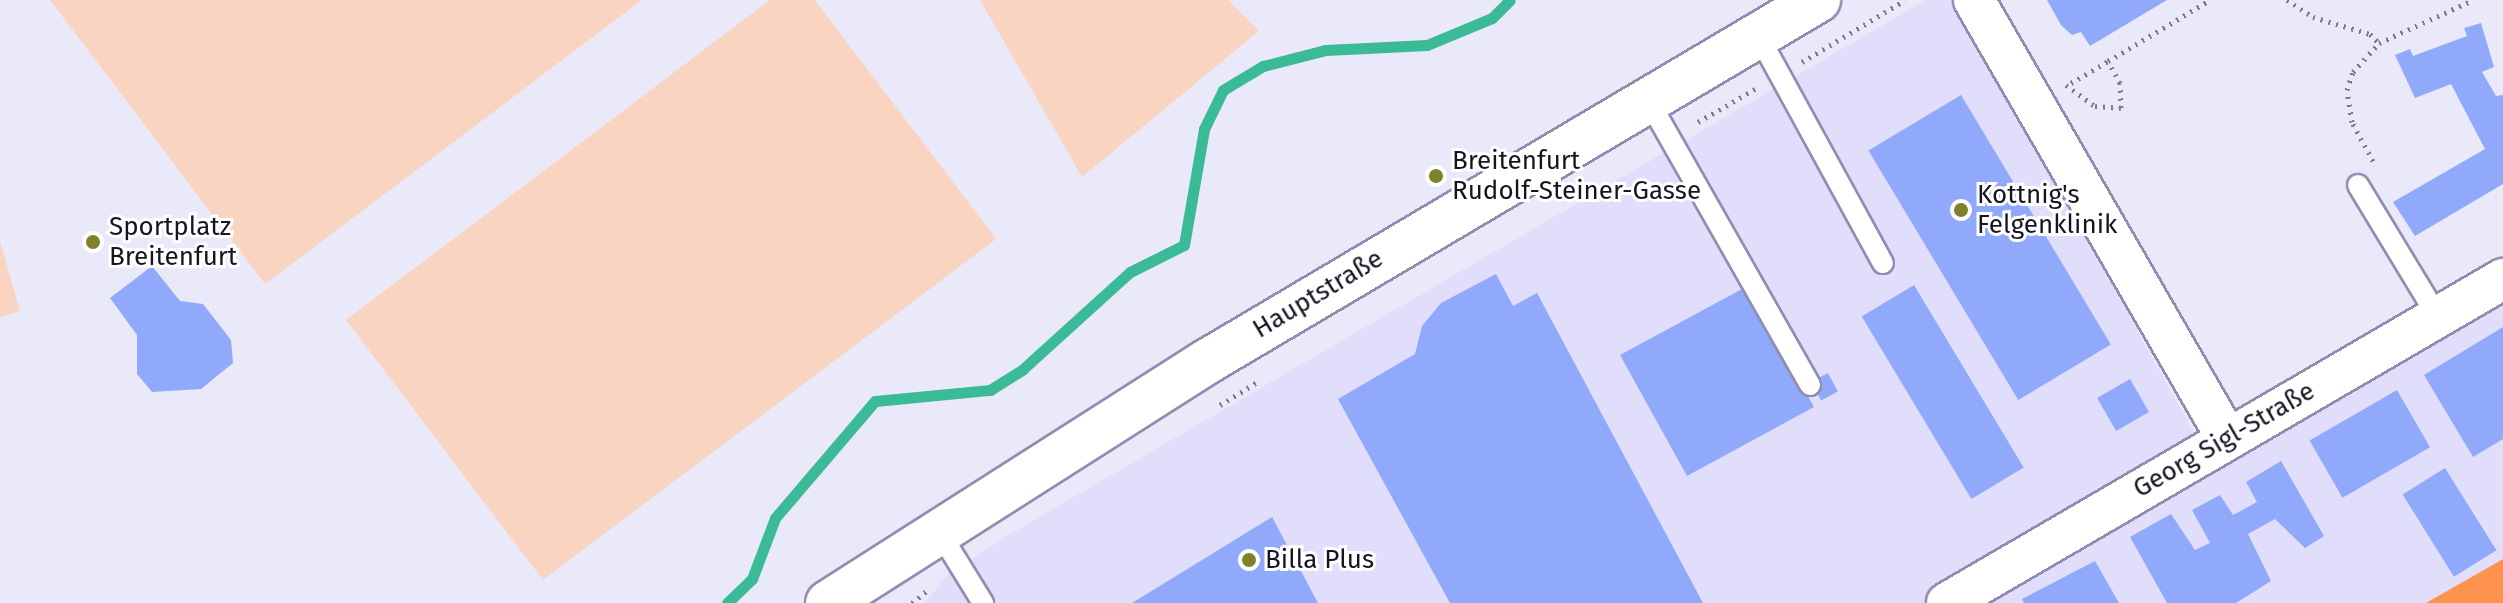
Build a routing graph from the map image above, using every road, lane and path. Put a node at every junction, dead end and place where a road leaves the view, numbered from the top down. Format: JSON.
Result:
{"nodes":[{"id":1,"x":1818,"y":0,"type":"edge"},
{"id":2,"x":1905,"y":0,"type":"edge"},
{"id":3,"x":1974,"y":0,"type":"edge"},
{"id":4,"x":2210,"y":0,"type":"edge"},
{"id":5,"x":2287,"y":0,"type":"edge"},
{"id":6,"x":2473,"y":0,"type":"edge"},
{"id":7,"x":1758,"y":35,"type":"junction"},
{"id":8,"x":2379,"y":43,"type":"junction"},
{"id":9,"x":2108,"y":61,"type":"junction"},
{"id":10,"x":1780,"y":74,"type":"junction"},
{"id":11,"x":2071,"y":83,"type":"junction"},
{"id":12,"x":1647,"y":98,"type":"junction"},
{"id":13,"x":2034,"y":103,"type":"junction"},
{"id":14,"x":1670,"y":138,"type":"junction"},
{"id":15,"x":2361,"y":191,"type":"joint"},
{"id":16,"x":1883,"y":263,"type":"dead end"},
{"id":17,"x":2503,"y":279,"type":"edge"},
{"id":18,"x":2438,"y":317,"type":"junction"},
{"id":19,"x":1271,"y":374,"type":"dead end"},
{"id":20,"x":1810,"y":385,"type":"dead end"},
{"id":21,"x":1217,"y":407,"type":"dead end"},
{"id":22,"x":2227,"y":438,"type":"junction"},
{"id":23,"x":946,"y":544,"type":"junction"},
{"id":24,"x":828,"y":603,"type":"edge"},
{"id":25,"x":912,"y":603,"type":"edge"},
{"id":26,"x":983,"y":603,"type":"edge"},
{"id":27,"x":1947,"y":603,"type":"edge"}],
"edges":[{"from":1,"to":7,"type":"main road","name":"Hauptstraße"},
{"from":2,"to":10,"type":"path"},
{"from":3,"to":13,"type":"street"},
{"from":4,"to":9,"type":"path"},
{"from":5,"to":8,"type":"path"},
{"from":6,"to":8,"type":"path"},
{"from":7,"to":10,"type":"lane"},
{"from":7,"to":12,"type":"main road","name":"Hauptstraße"},
{"from":8,"to":15,"type":"path"},
{"from":9,"to":11,"type":"path"},
{"from":9,"to":11,"type":"path"},
{"from":10,"to":14,"type":"path"},
{"from":10,"to":16,"type":"lane"},
{"from":11,"to":13,"type":"path"},
{"from":12,"to":14,"type":"lane"},
{"from":12,"to":23,"type":"main road","name":"Hauptstraße"},
{"from":13,"to":22,"type":"street"},
{"from":14,"to":20,"type":"lane"},
{"from":15,"to":18,"type":"lane"},
{"from":17,"to":18,"type":"street","name":"Georg Sigl-Straße"},
{"from":18,"to":22,"type":"street","name":"Georg Sigl-Straße"},
{"from":19,"to":21,"type":"path"},
{"from":22,"to":27,"type":"street","name":"Georg Sigl-Straße"},
{"from":23,"to":24,"type":"main road","name":"Hauptstraße"},
{"from":23,"to":25,"type":"path"},
{"from":23,"to":26,"type":"lane"}]}
